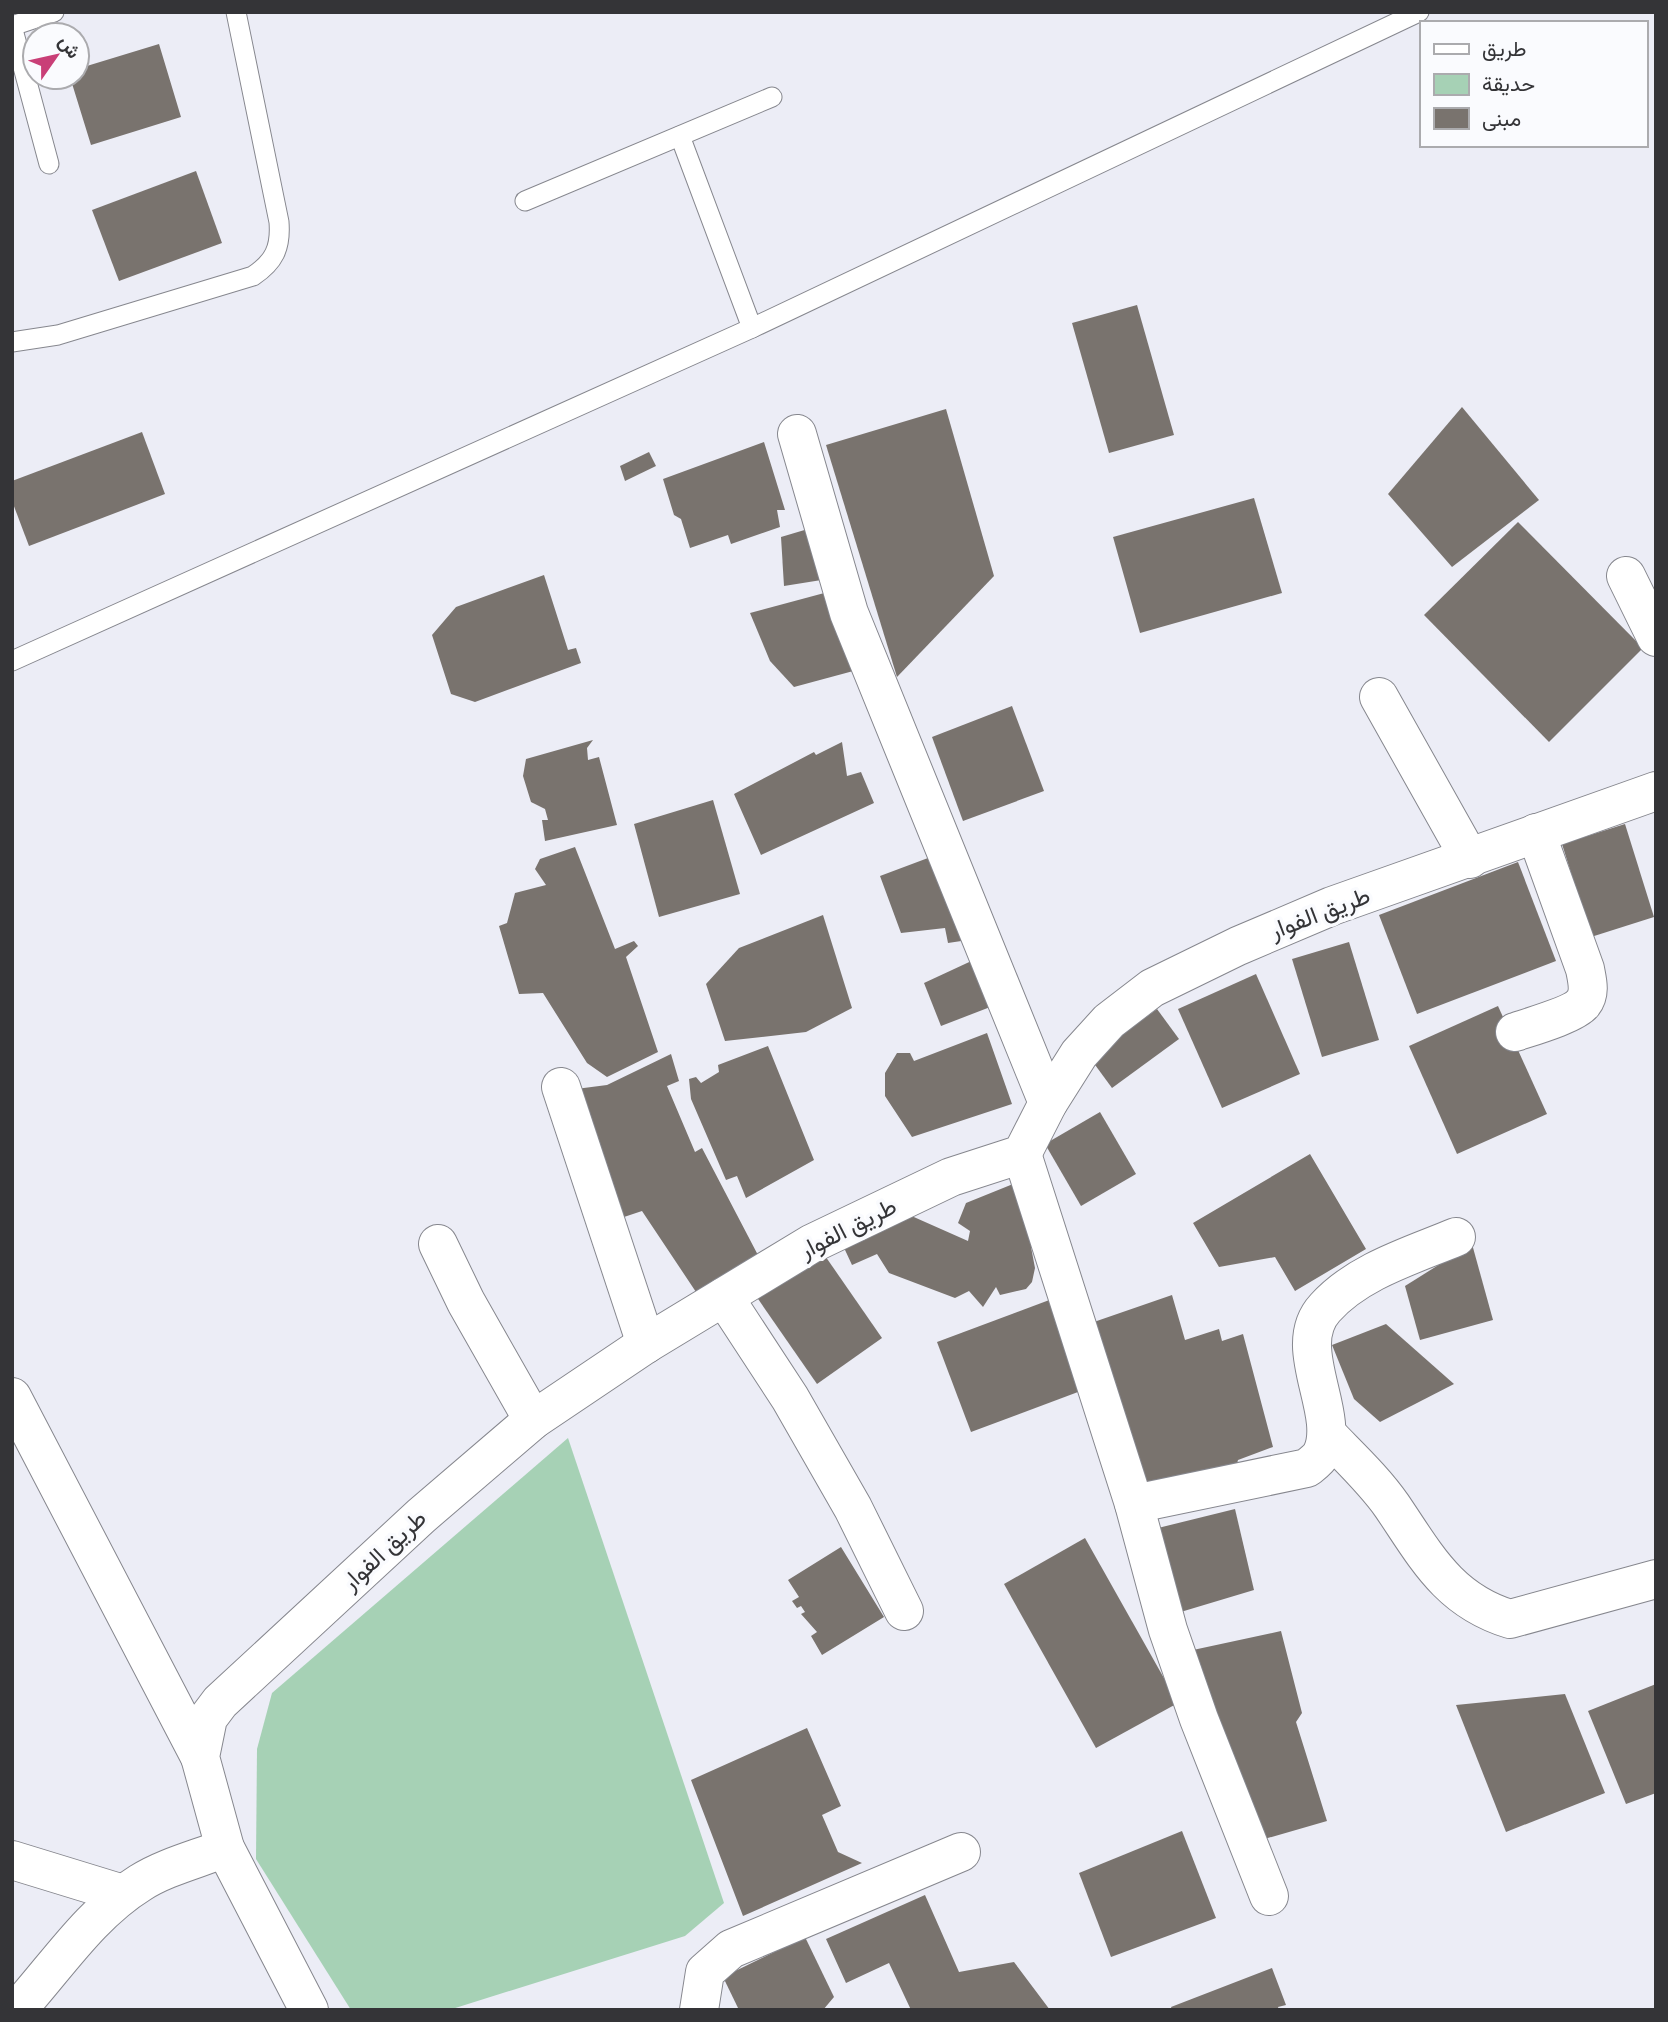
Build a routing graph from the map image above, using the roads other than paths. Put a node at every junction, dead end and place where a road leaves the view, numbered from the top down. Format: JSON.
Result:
{"nodes":[{"id":1,"x":54,"y":12,"type":"edge"},
{"id":2,"x":236,"y":12,"type":"edge"},
{"id":3,"x":1419,"y":12,"type":"edge"},
{"id":4,"x":12,"y":26,"type":"edge"},
{"id":5,"x":772,"y":97,"type":"dead end"},
{"id":6,"x":680,"y":136,"type":"junction"},
{"id":7,"x":49,"y":164,"type":"dead end"},
{"id":8,"x":525,"y":201,"type":"dead end"},
{"id":9,"x":752,"y":328,"type":"junction"},
{"id":10,"x":12,"y":342,"type":"edge"},
{"id":11,"x":797,"y":434,"type":"dead end"},
{"id":12,"x":1626,"y":576,"type":"dead end"},
{"id":13,"x":1656,"y":637,"type":"edge"},
{"id":14,"x":12,"y":661,"type":"edge"},
{"id":15,"x":1379,"y":697,"type":"dead end"},
{"id":16,"x":1656,"y":791,"type":"edge"},
{"id":17,"x":1536,"y":833,"type":"junction"},
{"id":18,"x":1470,"y":859,"type":"junction"},
{"id":19,"x":1515,"y":1032,"type":"dead end"},
{"id":20,"x":561,"y":1087,"type":"dead end"},
{"id":21,"x":1048,"y":1102,"type":"junction"},
{"id":22,"x":1022,"y":1154,"type":"junction"},
{"id":23,"x":1456,"y":1237,"type":"dead end"},
{"id":24,"x":438,"y":1244,"type":"dead end"},
{"id":25,"x":724,"y":1297,"type":"junction"},
{"id":26,"x":646,"y":1344,"type":"junction"},
{"id":27,"x":12,"y":1397,"type":"edge"},
{"id":28,"x":533,"y":1420,"type":"junction"},
{"id":29,"x":1327,"y":1434,"type":"junction"},
{"id":30,"x":1135,"y":1504,"type":"junction"},
{"id":31,"x":1656,"y":1579,"type":"edge"},
{"id":32,"x":904,"y":1611,"type":"dead end"},
{"id":33,"x":200,"y":1757,"type":"junction"},
{"id":34,"x":225,"y":1848,"type":"junction"},
{"id":35,"x":961,"y":1852,"type":"dead end"},
{"id":36,"x":12,"y":1860,"type":"edge"},
{"id":37,"x":123,"y":1895,"type":"junction"},
{"id":38,"x":1269,"y":1896,"type":"dead end"},
{"id":39,"x":17,"y":2010,"type":"edge"},
{"id":40,"x":309,"y":2010,"type":"edge"},
{"id":41,"x":699,"y":2010,"type":"edge"}],
"edges":[{"from":1,"to":4,"type":"lane"},
{"from":2,"to":10,"type":"lane"},
{"from":3,"to":9,"type":"lane"},
{"from":4,"to":7,"type":"lane"},
{"from":5,"to":6,"type":"lane"},
{"from":6,"to":8,"type":"lane"},
{"from":6,"to":9,"type":"lane"},
{"from":9,"to":14,"type":"lane"},
{"from":11,"to":21,"type":"street"},
{"from":12,"to":13,"type":"street"},
{"from":15,"to":18,"type":"street"},
{"from":16,"to":17,"type":"street","name":"طريق الفوار"},
{"from":17,"to":18,"type":"street","name":"طريق الفوار"},
{"from":17,"to":19,"type":"street"},
{"from":18,"to":21,"type":"street","name":"طريق الفوار"},
{"from":20,"to":26,"type":"street"},
{"from":21,"to":22,"type":"street","name":"طريق الفوار"},
{"from":22,"to":25,"type":"street","name":"طريق الفوار"},
{"from":22,"to":30,"type":"street"},
{"from":23,"to":29,"type":"street"},
{"from":24,"to":28,"type":"street"},
{"from":25,"to":26,"type":"street","name":"طريق الفوار"},
{"from":25,"to":32,"type":"street"},
{"from":26,"to":28,"type":"street","name":"طريق الفوار"},
{"from":27,"to":33,"type":"street"},
{"from":28,"to":33,"type":"street","name":"طريق الفوار"},
{"from":29,"to":30,"type":"street"},
{"from":29,"to":31,"type":"street"},
{"from":30,"to":38,"type":"street"},
{"from":33,"to":34,"type":"street","name":"طريق الفوار"},
{"from":34,"to":37,"type":"street"},
{"from":34,"to":40,"type":"street","name":"طريق الفوار"},
{"from":35,"to":41,"type":"street"},
{"from":36,"to":37,"type":"street"},
{"from":37,"to":39,"type":"street"}]}
